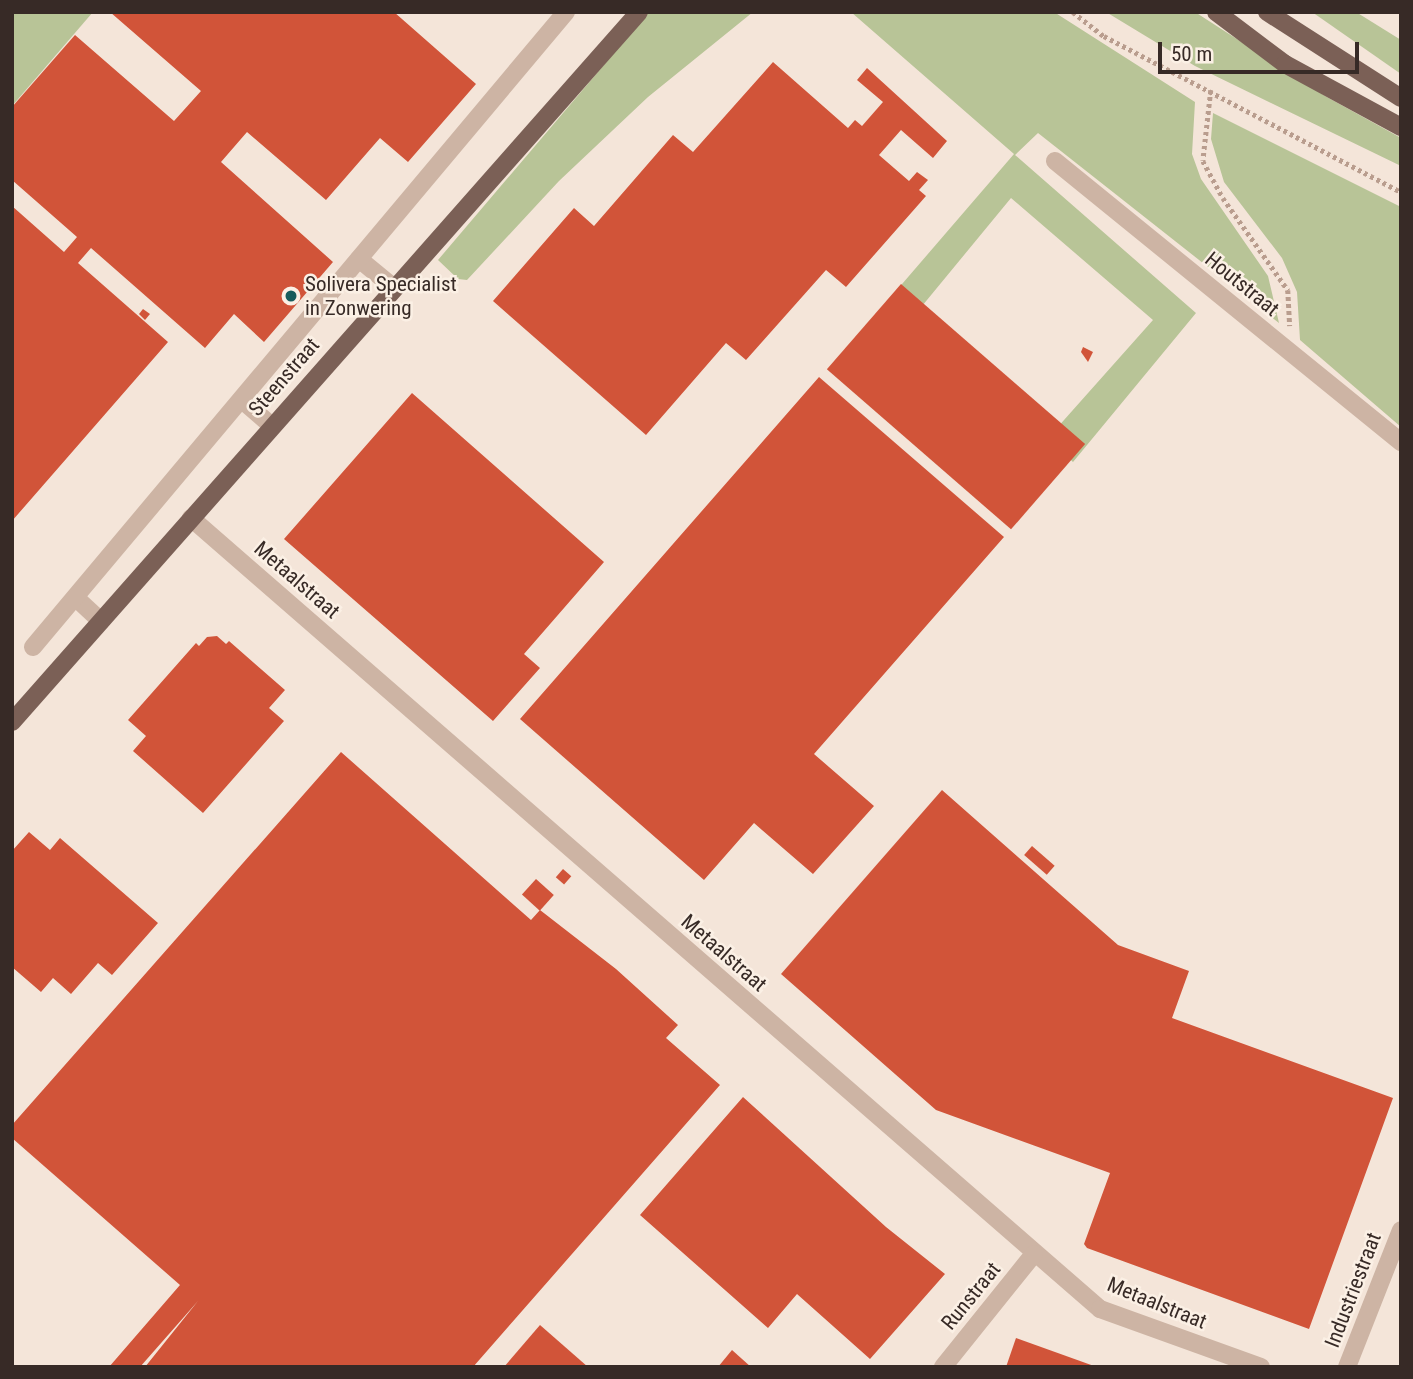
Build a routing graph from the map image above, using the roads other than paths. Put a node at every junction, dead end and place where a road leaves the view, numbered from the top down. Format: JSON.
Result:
{"nodes":[{"id":1,"x":566,"y":12,"type":"edge"},
{"id":2,"x":626,"y":12,"type":"edge"},
{"id":3,"x":639,"y":12,"type":"edge"},
{"id":4,"x":1216,"y":12,"type":"edge"},
{"id":5,"x":1267,"y":12,"type":"edge"},
{"id":6,"x":590,"y":63,"type":"junction"},
{"id":7,"x":1401,"y":98,"type":"edge"},
{"id":8,"x":1401,"y":127,"type":"edge"},
{"id":9,"x":1055,"y":161,"type":"dead end"},
{"id":10,"x":359,"y":259,"type":"junction"},
{"id":11,"x":393,"y":288,"type":"junction"},
{"id":12,"x":242,"y":400,"type":"junction"},
{"id":13,"x":272,"y":426,"type":"junction"},
{"id":14,"x":1401,"y":442,"type":"edge"},
{"id":15,"x":191,"y":518,"type":"junction"},
{"id":16,"x":75,"y":598,"type":"junction"},
{"id":17,"x":101,"y":621,"type":"junction"},
{"id":18,"x":33,"y":647,"type":"dead end"},
{"id":19,"x":12,"y":722,"type":"edge"},
{"id":20,"x":1401,"y":1230,"type":"edge"},
{"id":21,"x":1034,"y":1254,"type":"junction"},
{"id":22,"x":943,"y":1367,"type":"edge"},
{"id":23,"x":1261,"y":1367,"type":"edge"},
{"id":24,"x":1347,"y":1367,"type":"edge"}],
"edges":[{"from":1,"to":10,"type":"street","name":"Steenstraat"},
{"from":2,"to":6,"type":"main road","name":"Steenstraat"},
{"from":3,"to":6,"type":"main road","name":"Steenstraat"},
{"from":4,"to":8,"type":"main road"},
{"from":5,"to":7,"type":"main road"},
{"from":6,"to":11,"type":"main road","name":"Steenstraat"},
{"from":9,"to":14,"type":"street","name":"Houtstraat"},
{"from":10,"to":11,"type":"street"},
{"from":10,"to":12,"type":"street","name":"Steenstraat"},
{"from":11,"to":13,"type":"main road","name":"Steenstraat"},
{"from":12,"to":13,"type":"street"},
{"from":12,"to":16,"type":"street","name":"Steenstraat"},
{"from":13,"to":15,"type":"main road","name":"Steenstraat"},
{"from":15,"to":17,"type":"main road","name":"Steenstraat"},
{"from":15,"to":21,"type":"street","name":"Metaalstraat"},
{"from":16,"to":17,"type":"street"},
{"from":16,"to":18,"type":"street","name":"Steenstraat"},
{"from":17,"to":19,"type":"main road","name":"Steenstraat"},
{"from":20,"to":24,"type":"street","name":"Industriestraat"},
{"from":21,"to":22,"type":"street","name":"Runstraat"},
{"from":21,"to":23,"type":"street","name":"Metaalstraat"}]}
